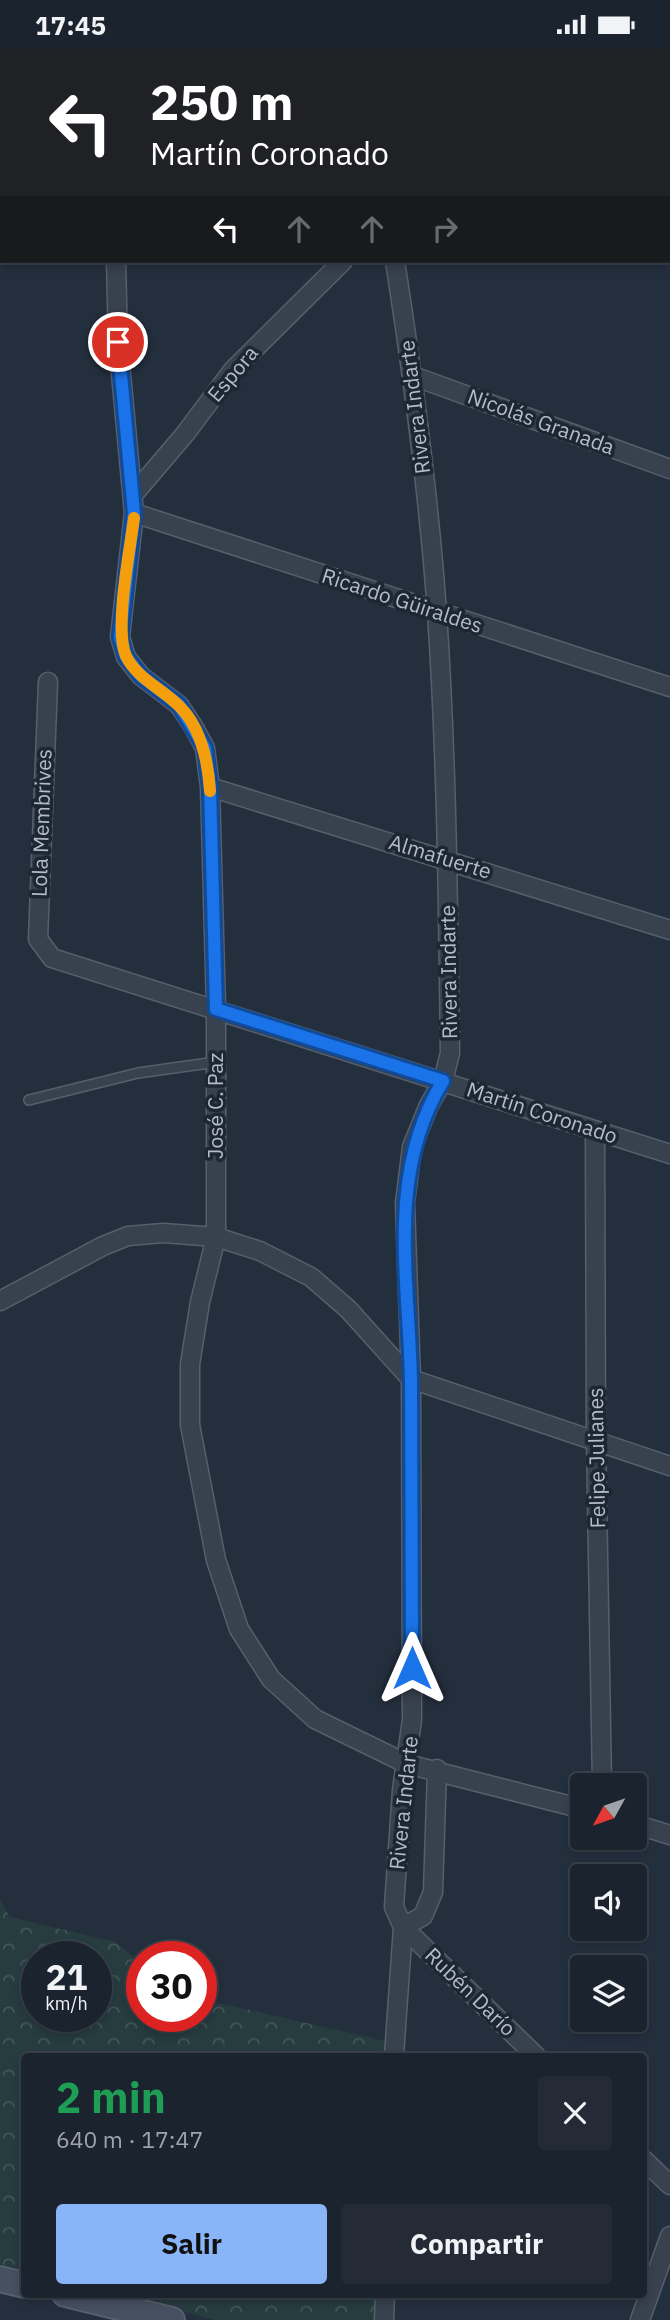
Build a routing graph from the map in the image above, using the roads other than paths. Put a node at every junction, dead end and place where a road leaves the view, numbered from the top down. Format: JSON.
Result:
{"nodes":[{"id":1,"x":112,"y":263,"type":"edge"},
{"id":2,"x":341,"y":263,"type":"edge"},
{"id":3,"x":395,"y":263,"type":"edge"},
{"id":4,"x":413,"y":376,"type":"junction"},
{"id":5,"x":670,"y":469,"type":"edge"},
{"id":6,"x":133,"y":495,"type":"junction"},
{"id":7,"x":134,"y":513,"type":"junction"},
{"id":8,"x":438,"y":613,"type":"junction"},
{"id":9,"x":48,"y":682,"type":"dead end"},
{"id":10,"x":670,"y":687,"type":"edge"},
{"id":11,"x":210,"y":787,"type":"junction"},
{"id":12,"x":447,"y":859,"type":"junction"},
{"id":13,"x":670,"y":930,"type":"edge"},
{"id":14,"x":52,"y":958,"type":"joint"},
{"id":15,"x":216,"y":1009,"type":"junction"},
{"id":16,"x":216,"y":1062,"type":"junction"},
{"id":17,"x":443,"y":1081,"type":"junction"},
{"id":18,"x":29,"y":1100,"type":"dead end"},
{"id":19,"x":595,"y":1130,"type":"junction"},
{"id":20,"x":670,"y":1154,"type":"edge"},
{"id":21,"x":216,"y":1237,"type":"junction"},
{"id":22,"x":0,"y":1301,"type":"edge"},
{"id":23,"x":411,"y":1378,"type":"junction"},
{"id":24,"x":596,"y":1440,"type":"junction"},
{"id":25,"x":670,"y":1466,"type":"edge"},
{"id":26,"x":407,"y":1764,"type":"junction"},
{"id":27,"x":437,"y":1769,"type":"junction"},
{"id":28,"x":601,"y":1773,"type":"edge"},
{"id":29,"x":570,"y":1805,"type":"edge"},
{"id":30,"x":648,"y":1828,"type":"edge"},
{"id":31,"x":670,"y":1835,"type":"edge"},
{"id":32,"x":403,"y":1927,"type":"junction"},
{"id":33,"x":394,"y":2053,"type":"edge"},
{"id":34,"x":533,"y":2053,"type":"edge"},
{"id":35,"x":647,"y":2163,"type":"edge"},
{"id":36,"x":670,"y":2185,"type":"edge"},
{"id":37,"x":670,"y":2236,"type":"edge"},
{"id":38,"x":0,"y":2279,"type":"edge"},
{"id":39,"x":21,"y":2284,"type":"edge"},
{"id":40,"x":81,"y":2298,"type":"edge"},
{"id":41,"x":385,"y":2298,"type":"edge"},
{"id":42,"x":172,"y":2320,"type":"edge"},
{"id":43,"x":384,"y":2320,"type":"edge"},
{"id":44,"x":640,"y":2320,"type":"edge"}],
"edges":[{"from":1,"to":6,"type":"street","name":"José C. Paz"},
{"from":2,"to":6,"type":"street","name":"Espora"},
{"from":3,"to":4,"type":"street","name":"Rivera Indarte"},
{"from":4,"to":5,"type":"street","name":"Nicolás Granada"},
{"from":4,"to":8,"type":"street","name":"Rivera Indarte"},
{"from":6,"to":7,"type":"street","name":"José C. Paz"},
{"from":7,"to":8,"type":"street","name":"Ricardo Güiraldes"},
{"from":7,"to":11,"type":"street","name":"José C. Paz"},
{"from":8,"to":10,"type":"street","name":"Ricardo Güiraldes"},
{"from":8,"to":12,"type":"street","name":"Rivera Indarte"},
{"from":9,"to":14,"type":"street","name":"Lola Membrives"},
{"from":11,"to":12,"type":"street","name":"Almafuerte"},
{"from":11,"to":15,"type":"street","name":"José C. Paz"},
{"from":12,"to":13,"type":"street","name":"Almafuerte"},
{"from":12,"to":17,"type":"street","name":"Rivera Indarte"},
{"from":14,"to":15,"type":"street","name":"Martín Coronado"},
{"from":15,"to":16,"type":"street","name":"José C. Paz"},
{"from":15,"to":17,"type":"street","name":"Martín Coronado"},
{"from":16,"to":18,"type":"lane"},
{"from":16,"to":21,"type":"street","name":"José C. Paz"},
{"from":17,"to":19,"type":"street","name":"Martín Coronado"},
{"from":17,"to":23,"type":"street","name":"Rivera Indarte"},
{"from":19,"to":20,"type":"street","name":"Martín Coronado"},
{"from":19,"to":24,"type":"street","name":"Felipe Julianes"},
{"from":21,"to":22,"type":"street"},
{"from":21,"to":23,"type":"street"},
{"from":21,"to":26,"type":"street","name":"José C. Paz"},
{"from":23,"to":24,"type":"street"},
{"from":23,"to":26,"type":"street","name":"Rivera Indarte"},
{"from":24,"to":25,"type":"street"},
{"from":24,"to":28,"type":"street","name":"Felipe Julianes"},
{"from":26,"to":27,"type":"street","name":"José C. Paz"},
{"from":26,"to":32,"type":"street","name":"Rivera Indarte"},
{"from":27,"to":29,"type":"street","name":"José C. Paz"},
{"from":27,"to":32,"type":"street","name":"Rivera Indarte"},
{"from":30,"to":31,"type":"street"},
{"from":32,"to":33,"type":"street","name":"Rivera Indarte"},
{"from":32,"to":34,"type":"street","name":"Rubén Darío"},
{"from":35,"to":36,"type":"street"},
{"from":37,"to":44,"type":"street"},
{"from":38,"to":39,"type":"street"},
{"from":40,"to":42,"type":"street"},
{"from":41,"to":43,"type":"street"}]}
